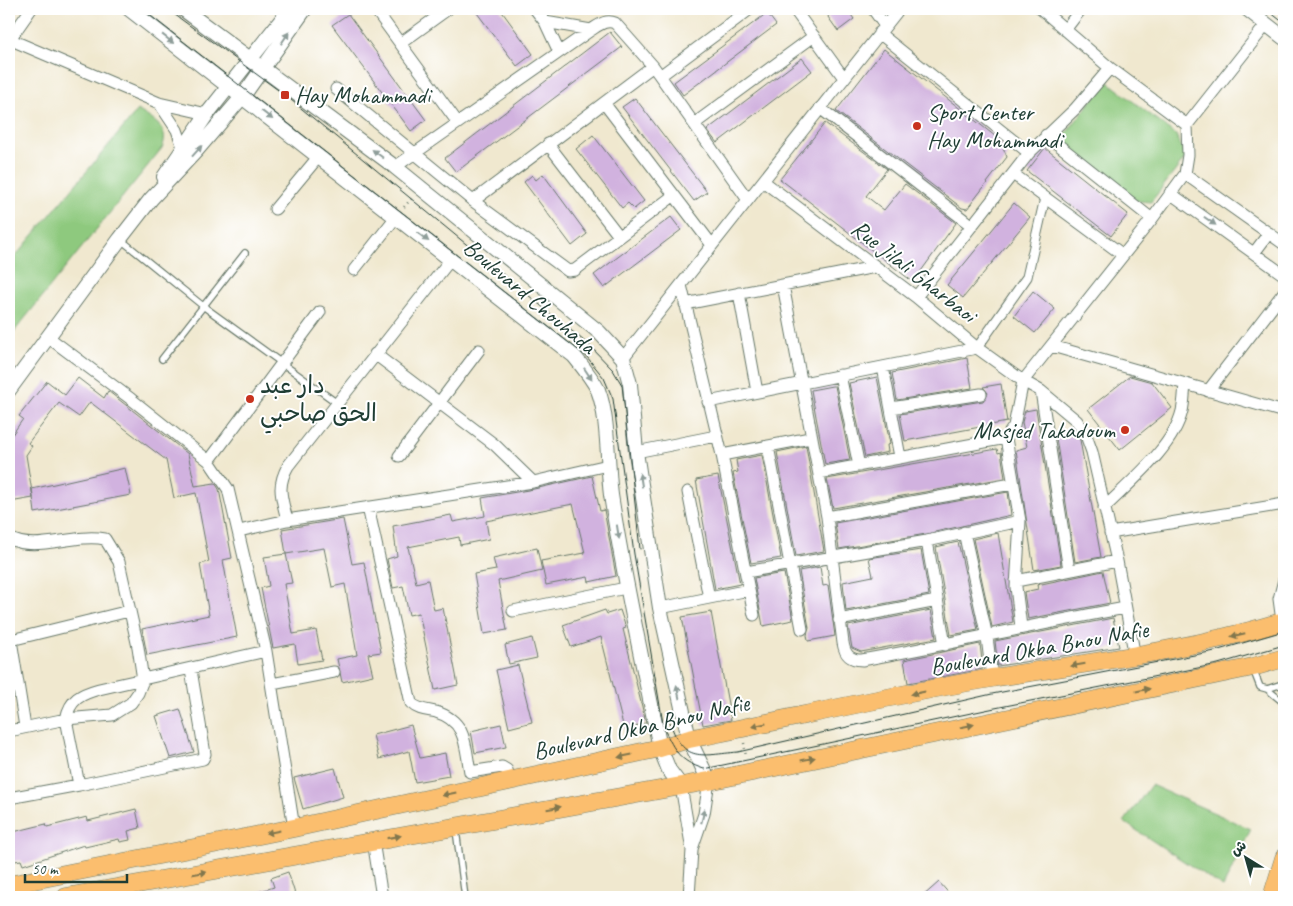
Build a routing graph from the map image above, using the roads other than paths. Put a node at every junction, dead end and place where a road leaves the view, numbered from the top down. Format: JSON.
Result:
{"nodes":[{"id":1,"x":31,"y":9,"type":"edge"},
{"id":2,"x":129,"y":9,"type":"edge"},
{"id":3,"x":183,"y":9,"type":"edge"},
{"id":4,"x":290,"y":9,"type":"edge"},
{"id":5,"x":305,"y":9,"type":"edge"},
{"id":6,"x":375,"y":9,"type":"edge"},
{"id":7,"x":448,"y":9,"type":"edge"},
{"id":8,"x":535,"y":9,"type":"edge"},
{"id":9,"x":729,"y":9,"type":"edge"},
{"id":10,"x":750,"y":9,"type":"edge"},
{"id":11,"x":794,"y":9,"type":"edge"},
{"id":12,"x":873,"y":9,"type":"edge"},
{"id":13,"x":899,"y":9,"type":"edge"},
{"id":14,"x":1041,"y":9,"type":"edge"},
{"id":15,"x":1081,"y":9,"type":"edge"},
{"id":16,"x":1247,"y":9,"type":"edge"},
{"id":17,"x":737,"y":18,"type":"junction"},
{"id":18,"x":545,"y":22,"type":"junction"},
{"id":19,"x":1266,"y":25,"type":"junction"},
{"id":20,"x":591,"y":30,"type":"junction"},
{"id":21,"x":882,"y":30,"type":"junction"},
{"id":22,"x":1065,"y":30,"type":"junction"},
{"id":23,"x":814,"y":36,"type":"junction"},
{"id":24,"x":1284,"y":38,"type":"edge"},
{"id":25,"x":9,"y":39,"type":"edge"},
{"id":26,"x":401,"y":43,"type":"junction"},
{"id":27,"x":559,"y":52,"type":"junction"},
{"id":28,"x":251,"y":59,"type":"junction"},
{"id":29,"x":653,"y":66,"type":"junction"},
{"id":30,"x":265,"y":68,"type":"junction"},
{"id":31,"x":1110,"y":68,"type":"junction"},
{"id":32,"x":660,"y":76,"type":"junction"},
{"id":33,"x":844,"y":78,"type":"junction"},
{"id":34,"x":229,"y":85,"type":"junction"},
{"id":35,"x":336,"y":89,"type":"dead end"},
{"id":36,"x":244,"y":96,"type":"junction"},
{"id":37,"x":159,"y":103,"type":"junction"},
{"id":38,"x":604,"y":103,"type":"junction"},
{"id":39,"x":820,"y":108,"type":"junction"},
{"id":40,"x":207,"y":114,"type":"junction"},
{"id":41,"x":458,"y":123,"type":"junction"},
{"id":42,"x":694,"y":124,"type":"junction"},
{"id":43,"x":1187,"y":125,"type":"junction"},
{"id":44,"x":1046,"y":135,"type":"junction"},
{"id":45,"x":548,"y":144,"type":"junction"},
{"id":46,"x":183,"y":147,"type":"junction"},
{"id":47,"x":1029,"y":153,"type":"junction"},
{"id":48,"x":414,"y":154,"type":"junction"},
{"id":49,"x":319,"y":156,"type":"junction"},
{"id":50,"x":395,"y":167,"type":"junction"},
{"id":51,"x":1013,"y":174,"type":"junction"},
{"id":52,"x":1185,"y":174,"type":"junction"},
{"id":53,"x":763,"y":181,"type":"junction"},
{"id":54,"x":1170,"y":193,"type":"junction"},
{"id":55,"x":673,"y":196,"type":"junction"},
{"id":56,"x":1045,"y":198,"type":"junction"},
{"id":57,"x":151,"y":199,"type":"junction"},
{"id":58,"x":748,"y":200,"type":"junction"},
{"id":59,"x":473,"y":201,"type":"junction"},
{"id":60,"x":275,"y":210,"type":"dead end"},
{"id":61,"x":396,"y":217,"type":"junction"},
{"id":62,"x":1152,"y":219,"type":"junction"},
{"id":63,"x":972,"y":226,"type":"junction"},
{"id":64,"x":1270,"y":233,"type":"junction"},
{"id":65,"x":619,"y":236,"type":"junction"},
{"id":66,"x":120,"y":239,"type":"junction"},
{"id":67,"x":1283,"y":240,"type":"edge"},
{"id":68,"x":712,"y":245,"type":"junction"},
{"id":69,"x":246,"y":253,"type":"dead end"},
{"id":70,"x":1254,"y":253,"type":"junction"},
{"id":71,"x":1123,"y":255,"type":"junction"},
{"id":72,"x":451,"y":259,"type":"junction"},
{"id":73,"x":875,"y":267,"type":"junction"},
{"id":74,"x":354,"y":270,"type":"dead end"},
{"id":75,"x":1284,"y":275,"type":"edge"},
{"id":76,"x":680,"y":285,"type":"junction"},
{"id":77,"x":783,"y":285,"type":"junction"},
{"id":78,"x":1284,"y":292,"type":"edge"},
{"id":79,"x":740,"y":293,"type":"junction"},
{"id":80,"x":916,"y":296,"type":"junction"},
{"id":81,"x":685,"y":304,"type":"junction"},
{"id":82,"x":203,"y":306,"type":"junction"},
{"id":83,"x":320,"y":312,"type":"dead end"},
{"id":84,"x":48,"y":337,"type":"junction"},
{"id":85,"x":1052,"y":346,"type":"junction"},
{"id":86,"x":977,"y":348,"type":"junction"},
{"id":87,"x":479,"y":350,"type":"dead end"},
{"id":88,"x":375,"y":354,"type":"junction"},
{"id":89,"x":623,"y":358,"type":"junction"},
{"id":90,"x":162,"y":359,"type":"dead end"},
{"id":91,"x":283,"y":363,"type":"junction"},
{"id":92,"x":882,"y":367,"type":"junction"},
{"id":93,"x":840,"y":375,"type":"junction"},
{"id":94,"x":1022,"y":381,"type":"junction"},
{"id":95,"x":802,"y":383,"type":"junction"},
{"id":96,"x":1185,"y":384,"type":"junction"},
{"id":97,"x":9,"y":390,"type":"edge"},
{"id":98,"x":1208,"y":390,"type":"junction"},
{"id":99,"x":1041,"y":391,"type":"junction"},
{"id":100,"x":757,"y":392,"type":"junction"},
{"id":101,"x":981,"y":394,"type":"dead end"},
{"id":102,"x":708,"y":402,"type":"junction"},
{"id":103,"x":337,"y":403,"type":"junction"},
{"id":104,"x":439,"y":403,"type":"junction"},
{"id":105,"x":891,"y":408,"type":"junction"},
{"id":106,"x":1284,"y":412,"type":"edge"},
{"id":107,"x":716,"y":436,"type":"junction"},
{"id":108,"x":810,"y":438,"type":"junction"},
{"id":109,"x":1006,"y":438,"type":"junction"},
{"id":110,"x":768,"y":446,"type":"junction"},
{"id":111,"x":636,"y":452,"type":"junction"},
{"id":112,"x":722,"y":455,"type":"junction"},
{"id":113,"x":399,"y":456,"type":"dead end"},
{"id":114,"x":900,"y":457,"type":"junction"},
{"id":115,"x":209,"y":461,"type":"junction"},
{"id":116,"x":608,"y":465,"type":"junction"},
{"id":117,"x":859,"y":466,"type":"junction"},
{"id":118,"x":819,"y":473,"type":"junction"},
{"id":119,"x":533,"y":482,"type":"junction"},
{"id":120,"x":1012,"y":484,"type":"junction"},
{"id":121,"x":688,"y":492,"type":"dead end"},
{"id":122,"x":1284,"y":504,"type":"edge"},
{"id":123,"x":368,"y":507,"type":"junction"},
{"id":124,"x":1104,"y":508,"type":"junction"},
{"id":125,"x":827,"y":516,"type":"junction"},
{"id":126,"x":287,"y":520,"type":"junction"},
{"id":127,"x":1020,"y":521,"type":"junction"},
{"id":128,"x":239,"y":531,"type":"junction"},
{"id":129,"x":964,"y":532,"type":"junction"},
{"id":130,"x":1110,"y":533,"type":"junction"},
{"id":131,"x":9,"y":538,"type":"edge"},
{"id":132,"x":927,"y":541,"type":"junction"},
{"id":133,"x":831,"y":557,"type":"junction"},
{"id":134,"x":1117,"y":561,"type":"junction"},
{"id":135,"x":790,"y":564,"type":"junction"},
{"id":136,"x":1069,"y":570,"type":"junction"},
{"id":137,"x":746,"y":572,"type":"junction"},
{"id":138,"x":1284,"y":580,"type":"edge"},
{"id":139,"x":1016,"y":581,"type":"junction"},
{"id":140,"x":626,"y":588,"type":"junction"},
{"id":141,"x":749,"y":590,"type":"junction"},
{"id":142,"x":709,"y":598,"type":"junction"},
{"id":143,"x":937,"y":601,"type":"junction"},
{"id":144,"x":660,"y":608,"type":"junction"},
{"id":145,"x":1125,"y":608,"type":"junction"},
{"id":146,"x":129,"y":611,"type":"junction"},
{"id":147,"x":513,"y":611,"type":"dead end"},
{"id":148,"x":754,"y":615,"type":"dead end"},
{"id":149,"x":839,"y":620,"type":"junction"},
{"id":150,"x":1283,"y":621,"type":"edge"},
{"id":151,"x":1022,"y":627,"type":"junction"},
{"id":152,"x":802,"y":628,"type":"dead end"},
{"id":153,"x":987,"y":637,"type":"junction"},
{"id":154,"x":944,"y":645,"type":"junction"},
{"id":155,"x":266,"y":651,"type":"junction"},
{"id":156,"x":1135,"y":656,"type":"junction"},
{"id":157,"x":1284,"y":658,"type":"edge"},
{"id":158,"x":1253,"y":667,"type":"junction"},
{"id":159,"x":191,"y":670,"type":"junction"},
{"id":160,"x":334,"y":672,"type":"dead end"},
{"id":161,"x":992,"y":678,"type":"junction"},
{"id":162,"x":143,"y":680,"type":"junction"},
{"id":163,"x":272,"y":684,"type":"junction"},
{"id":164,"x":1279,"y":685,"type":"dead end"},
{"id":165,"x":1266,"y":689,"type":"junction"},
{"id":166,"x":1284,"y":703,"type":"edge"},
{"id":167,"x":66,"y":719,"type":"junction"},
{"id":168,"x":26,"y":727,"type":"junction"},
{"id":169,"x":9,"y":730,"type":"edge"},
{"id":170,"x":689,"y":739,"type":"junction"},
{"id":171,"x":660,"y":748,"type":"junction"},
{"id":172,"x":470,"y":772,"type":"junction"},
{"id":173,"x":510,"y":781,"type":"junction"},
{"id":174,"x":709,"y":781,"type":"junction"},
{"id":175,"x":79,"y":785,"type":"junction"},
{"id":176,"x":681,"y":786,"type":"junction"},
{"id":177,"x":473,"y":789,"type":"junction"},
{"id":178,"x":9,"y":798,"type":"edge"},
{"id":179,"x":455,"y":826,"type":"junction"},
{"id":180,"x":294,"y":828,"type":"junction"},
{"id":181,"x":373,"y":841,"type":"junction"},
{"id":182,"x":692,"y":850,"type":"junction"},
{"id":183,"x":1284,"y":858,"type":"edge"},
{"id":184,"x":9,"y":886,"type":"edge"},
{"id":185,"x":66,"y":897,"type":"edge"},
{"id":186,"x":382,"y":897,"type":"edge"},
{"id":187,"x":465,"y":897,"type":"edge"},
{"id":188,"x":689,"y":897,"type":"edge"},
{"id":189,"x":1272,"y":897,"type":"edge"}],
"edges":[{"from":1,"to":25,"type":"street"},
{"from":2,"to":34,"type":"street","name":"Boulevard Chouhada","one_way":true},
{"from":3,"to":28,"type":"street","name":"Boulevard Chouhada"},
{"from":4,"to":28,"type":"street"},
{"from":30,"to":5,"type":"street","one_way":true},
{"from":6,"to":26,"type":"street"},
{"from":7,"to":26,"type":"street"},
{"from":8,"to":18,"type":"street"},
{"from":9,"to":17,"type":"street"},
{"from":10,"to":17,"type":"street"},
{"from":11,"to":23,"type":"street"},
{"from":12,"to":21,"type":"street"},
{"from":13,"to":21,"type":"street"},
{"from":14,"to":22,"type":"street"},
{"from":15,"to":22,"type":"street"},
{"from":16,"to":19,"type":"street"},
{"from":17,"to":32,"type":"street"},
{"from":18,"to":20,"type":"street"},
{"from":18,"to":27,"type":"street"},
{"from":19,"to":24,"type":"street"},
{"from":19,"to":43,"type":"street"},
{"from":20,"to":27,"type":"street"},
{"from":20,"to":29,"type":"street"},
{"from":21,"to":33,"type":"street"},
{"from":21,"to":47,"type":"street"},
{"from":22,"to":31,"type":"street"},
{"from":23,"to":33,"type":"street"},
{"from":23,"to":42,"type":"street"},
{"from":25,"to":37,"type":"street"},
{"from":26,"to":41,"type":"street"},
{"from":27,"to":41,"type":"street"},
{"from":28,"to":30,"type":"street","name":"Boulevard Chouhada"},
{"from":28,"to":34,"type":"street"},
{"from":29,"to":32,"type":"street"},
{"from":29,"to":38,"type":"street"},
{"from":30,"to":36,"type":"street"},
{"from":50,"to":30,"type":"street","name":"Boulevard Chouhada","one_way":true},
{"from":31,"to":43,"type":"street"},
{"from":31,"to":44,"type":"street"},
{"from":32,"to":42,"type":"street"},
{"from":33,"to":39,"type":"street"},
{"from":34,"to":36,"type":"street","name":"Boulevard Chouhada"},
{"from":34,"to":40,"type":"street"},
{"from":35,"to":48,"type":"street"},
{"from":36,"to":49,"type":"street","name":"Boulevard Chouhada","one_way":true},
{"from":57,"to":36,"type":"street","one_way":true},
{"from":37,"to":40,"type":"street"},
{"from":37,"to":46,"type":"street"},
{"from":38,"to":45,"type":"street"},
{"from":38,"to":55,"type":"street"},
{"from":39,"to":53,"type":"street"},
{"from":39,"to":63,"type":"street"},
{"from":40,"to":46,"type":"street"},
{"from":41,"to":48,"type":"street"},
{"from":42,"to":58,"type":"street"},
{"from":43,"to":52,"type":"street"},
{"from":44,"to":47,"type":"street"},
{"from":44,"to":62,"type":"street"},
{"from":45,"to":59,"type":"street"},
{"from":45,"to":65,"type":"street"},
{"from":46,"to":57,"type":"street"},
{"from":47,"to":51,"type":"street"},
{"from":48,"to":50,"type":"street"},
{"from":48,"to":59,"type":"street"},
{"from":49,"to":60,"type":"street"},
{"from":49,"to":61,"type":"street","name":"Boulevard Chouhada"},
{"from":50,"to":89,"type":"street","name":"Boulevard Chouhada"},
{"from":51,"to":56,"type":"street"},
{"from":51,"to":63,"type":"street"},
{"from":52,"to":54,"type":"street"},
{"from":52,"to":64,"type":"street"},
{"from":53,"to":58,"type":"street"},
{"from":53,"to":73,"type":"street","name":"Rue Jilali Gharbaoi"},
{"from":54,"to":62,"type":"street"},
{"from":54,"to":70,"type":"street","one_way":true},
{"from":55,"to":65,"type":"street"},
{"from":55,"to":68,"type":"street"},
{"from":56,"to":71,"type":"street"},
{"from":56,"to":86,"type":"street"},
{"from":57,"to":66,"type":"street"},
{"from":58,"to":68,"type":"street"},
{"from":59,"to":65,"type":"street"},
{"from":61,"to":72,"type":"street","name":"Boulevard Chouhada","one_way":true},
{"from":61,"to":74,"type":"street"},
{"from":62,"to":71,"type":"street"},
{"from":63,"to":80,"type":"street"},
{"from":64,"to":67,"type":"street"},
{"from":64,"to":70,"type":"street"},
{"from":66,"to":82,"type":"lane"},
{"from":66,"to":84,"type":"street"},
{"from":68,"to":76,"type":"street"},
{"from":69,"to":82,"type":"lane"},
{"from":70,"to":75,"type":"street"},
{"from":71,"to":85,"type":"street"},
{"from":72,"to":88,"type":"street"},
{"from":72,"to":116,"type":"street","name":"Boulevard Chouhada","one_way":true},
{"from":73,"to":77,"type":"street"},
{"from":73,"to":80,"type":"street","name":"Rue Jilali Gharbaoi"},
{"from":76,"to":81,"type":"street"},
{"from":76,"to":89,"type":"street"},
{"from":77,"to":79,"type":"street"},
{"from":77,"to":95,"type":"street"},
{"from":78,"to":98,"type":"street"},
{"from":79,"to":81,"type":"street"},
{"from":79,"to":100,"type":"street"},
{"from":80,"to":86,"type":"street","name":"Rue Jilali Gharbaoi"},
{"from":81,"to":102,"type":"street"},
{"from":82,"to":90,"type":"lane"},
{"from":82,"to":91,"type":"lane"},
{"from":83,"to":91,"type":"street"},
{"from":84,"to":97,"type":"street"},
{"from":84,"to":115,"type":"street"},
{"from":85,"to":94,"type":"street"},
{"from":85,"to":96,"type":"street"},
{"from":86,"to":92,"type":"street"},
{"from":86,"to":94,"type":"street","name":"Rue Jilali Gharbaoi"},
{"from":87,"to":104,"type":"street"},
{"from":88,"to":103,"type":"street"},
{"from":88,"to":104,"type":"street"},
{"from":89,"to":111,"type":"street","name":"Boulevard Chouhada"},
{"from":91,"to":103,"type":"lane"},
{"from":91,"to":115,"type":"street"},
{"from":92,"to":93,"type":"street"},
{"from":92,"to":105,"type":"street"},
{"from":93,"to":95,"type":"street"},
{"from":93,"to":117,"type":"street"},
{"from":94,"to":99,"type":"street","name":"Rue Jilali Gharbaoi"},
{"from":94,"to":109,"type":"street"},
{"from":95,"to":100,"type":"street"},
{"from":95,"to":108,"type":"street"},
{"from":96,"to":98,"type":"street"},
{"from":96,"to":124,"type":"street"},
{"from":98,"to":106,"type":"street"},
{"from":99,"to":124,"type":"street","name":"Rue Jilali Gharbaoi"},
{"from":99,"to":136,"type":"street"},
{"from":100,"to":102,"type":"street"},
{"from":101,"to":105,"type":"street"},
{"from":102,"to":107,"type":"street"},
{"from":103,"to":126,"type":"street"},
{"from":104,"to":113,"type":"street"},
{"from":104,"to":119,"type":"street"},
{"from":105,"to":114,"type":"street"},
{"from":107,"to":111,"type":"street"},
{"from":107,"to":112,"type":"street"},
{"from":108,"to":110,"type":"street"},
{"from":108,"to":118,"type":"street"},
{"from":109,"to":114,"type":"street"},
{"from":109,"to":120,"type":"street"},
{"from":110,"to":112,"type":"street"},
{"from":110,"to":135,"type":"street"},
{"from":144,"to":111,"type":"street","name":"Boulevard Chouhada","one_way":true},
{"from":112,"to":137,"type":"street"},
{"from":114,"to":117,"type":"street"},
{"from":115,"to":128,"type":"street"},
{"from":116,"to":119,"type":"street"},
{"from":116,"to":140,"type":"street","name":"Boulevard Chouhada","one_way":true},
{"from":117,"to":118,"type":"street"},
{"from":118,"to":125,"type":"street"},
{"from":119,"to":123,"type":"street"},
{"from":120,"to":125,"type":"street"},
{"from":120,"to":127,"type":"street"},
{"from":121,"to":142,"type":"street"},
{"from":122,"to":130,"type":"street"},
{"from":123,"to":126,"type":"street"},
{"from":123,"to":172,"type":"street"},
{"from":124,"to":130,"type":"street","name":"Rue Jilali Gharbaoi"},
{"from":125,"to":133,"type":"street"},
{"from":126,"to":128,"type":"street"},
{"from":127,"to":129,"type":"street"},
{"from":127,"to":139,"type":"street"},
{"from":128,"to":155,"type":"street"},
{"from":129,"to":132,"type":"street"},
{"from":129,"to":153,"type":"street"},
{"from":130,"to":134,"type":"street","name":"Rue Jilali Gharbaoi"},
{"from":131,"to":146,"type":"street"},
{"from":132,"to":133,"type":"street"},
{"from":132,"to":143,"type":"street"},
{"from":133,"to":135,"type":"street"},
{"from":133,"to":149,"type":"street"},
{"from":134,"to":136,"type":"street"},
{"from":134,"to":145,"type":"street","name":"Rue Jilali Gharbaoi"},
{"from":135,"to":137,"type":"street"},
{"from":135,"to":152,"type":"street"},
{"from":136,"to":139,"type":"street"},
{"from":137,"to":141,"type":"street"},
{"from":138,"to":150,"type":"street"},
{"from":139,"to":151,"type":"street"},
{"from":140,"to":147,"type":"street"},
{"from":140,"to":171,"type":"street","name":"Boulevard Chouhada"},
{"from":141,"to":142,"type":"street"},
{"from":141,"to":148,"type":"street"},
{"from":142,"to":144,"type":"street"},
{"from":143,"to":149,"type":"street"},
{"from":143,"to":154,"type":"street"},
{"from":170,"to":144,"type":"street","name":"Boulevard Chouhada","one_way":true},
{"from":145,"to":151,"type":"street"},
{"from":145,"to":156,"type":"street","name":"Rue Jilali Gharbaoi"},
{"from":146,"to":162,"type":"street"},
{"from":146,"to":168,"type":"street"},
{"from":149,"to":154,"type":"street"},
{"from":150,"to":156,"type":"main road","name":"Boulevard Okba Bnou Nafie","one_way":true},
{"from":151,"to":153,"type":"street"},
{"from":153,"to":154,"type":"street"},
{"from":153,"to":161,"type":"street"},
{"from":155,"to":159,"type":"street"},
{"from":155,"to":163,"type":"street"},
{"from":156,"to":161,"type":"main road","name":"Boulevard Okba Bnou Nafie","one_way":true},
{"from":157,"to":158,"type":"main road"},
{"from":158,"to":165,"type":"lane"},
{"from":174,"to":158,"type":"main road","one_way":true},
{"from":159,"to":162,"type":"street"},
{"from":159,"to":175,"type":"street"},
{"from":160,"to":163,"type":"street"},
{"from":161,"to":170,"type":"main road","name":"Boulevard Okba Bnou Nafie","one_way":true},
{"from":162,"to":167,"type":"street"},
{"from":162,"to":167,"type":"street"},
{"from":163,"to":180,"type":"street"},
{"from":164,"to":165,"type":"lane"},
{"from":165,"to":166,"type":"lane"},
{"from":167,"to":168,"type":"street"},
{"from":167,"to":175,"type":"street"},
{"from":168,"to":169,"type":"street"},
{"from":170,"to":171,"type":"main road","name":"Boulevard Okba Bnou Nafie"},
{"from":170,"to":174,"type":"street","name":"Boulevard Chouhada"},
{"from":171,"to":173,"type":"main road","name":"Boulevard Okba Bnou Nafie","one_way":true},
{"from":171,"to":176,"type":"street","name":"Boulevard Chouhada"},
{"from":172,"to":173,"type":"street"},
{"from":172,"to":177,"type":"street"},
{"from":173,"to":177,"type":"main road","name":"Boulevard Okba Bnou Nafie"},
{"from":174,"to":176,"type":"main road"},
{"from":182,"to":174,"type":"street","one_way":true},
{"from":175,"to":178,"type":"street"},
{"from":179,"to":176,"type":"main road","one_way":true},
{"from":176,"to":182,"type":"street"},
{"from":177,"to":180,"type":"main road","name":"Boulevard Okba Bnou Nafie","one_way":true},
{"from":181,"to":179,"type":"main road","one_way":true},
{"from":179,"to":187,"type":"lane"},
{"from":180,"to":184,"type":"main road","name":"Boulevard Okba Bnou Nafie","one_way":true},
{"from":185,"to":181,"type":"main road","one_way":true},
{"from":181,"to":186,"type":"street"},
{"from":182,"to":188,"type":"street"},
{"from":183,"to":189,"type":"main road"}]}
